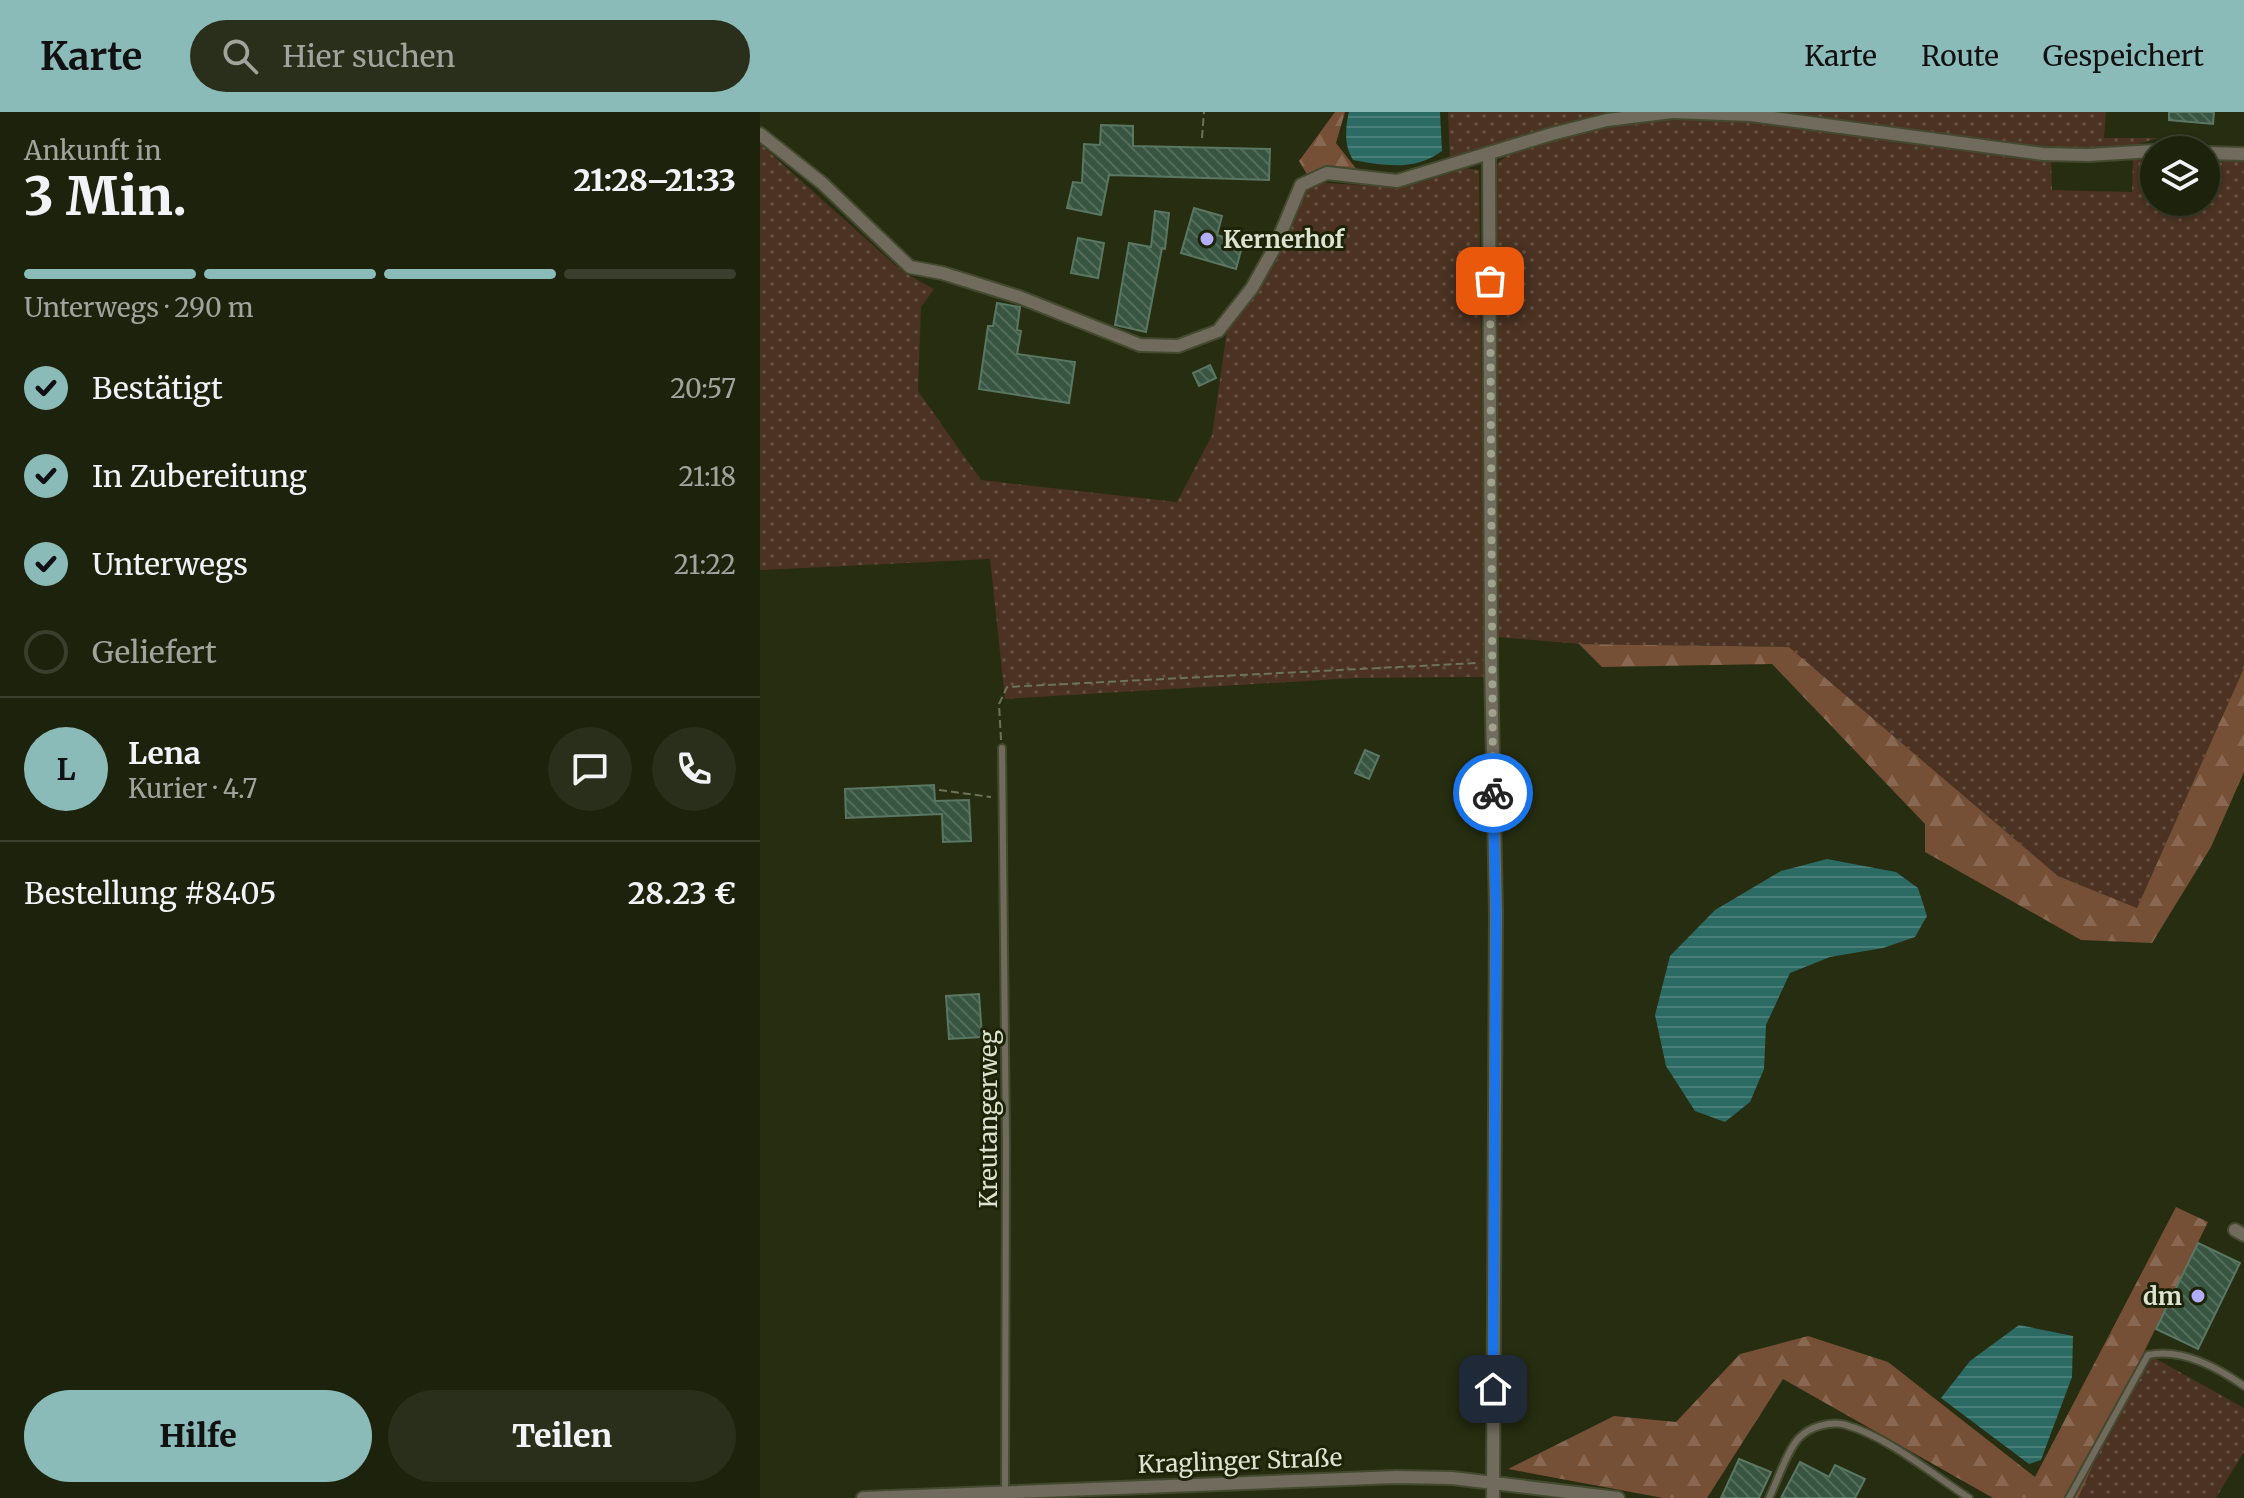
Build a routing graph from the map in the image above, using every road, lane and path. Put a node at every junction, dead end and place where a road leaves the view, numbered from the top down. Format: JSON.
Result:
{"nodes":[{"id":1,"x":1204,"y":112,"type":"edge"},
{"id":2,"x":1672,"y":112,"type":"edge"},
{"id":3,"x":760,"y":134,"type":"edge"},
{"id":4,"x":1202,"y":138,"type":"dead end"},
{"id":5,"x":2140,"y":152,"type":"edge"},
{"id":6,"x":1489,"y":153,"type":"junction"},
{"id":7,"x":2220,"y":153,"type":"edge"},
{"id":8,"x":2244,"y":154,"type":"edge"},
{"id":9,"x":1491,"y":662,"type":"junction"},
{"id":10,"x":1002,"y":748,"type":"joint"},
{"id":11,"x":939,"y":790,"type":"dead end"},
{"id":12,"x":1004,"y":800,"type":"junction"},
{"id":13,"x":2244,"y":1386,"type":"edge"},
{"id":14,"x":1005,"y":1491,"type":"junction"},
{"id":15,"x":1493,"y":1491,"type":"edge"},
{"id":16,"x":863,"y":1498,"type":"edge"},
{"id":17,"x":1618,"y":1498,"type":"edge"},
{"id":18,"x":1769,"y":1498,"type":"edge"},
{"id":19,"x":1969,"y":1498,"type":"edge"},
{"id":20,"x":2069,"y":1498,"type":"edge"}],
"edges":[{"from":1,"to":4,"type":"path"},
{"from":2,"to":5,"type":"street"},
{"from":2,"to":6,"type":"street"},
{"from":3,"to":6,"type":"street"},
{"from":6,"to":9,"type":"street"},
{"from":7,"to":8,"type":"street"},
{"from":9,"to":10,"type":"path"},
{"from":9,"to":15,"type":"street"},
{"from":10,"to":12,"type":"lane","name":"Kreutangerweg"},
{"from":11,"to":12,"type":"path"},
{"from":12,"to":14,"type":"lane","name":"Kreutangerweg"},
{"from":13,"to":20,"type":"lane"},
{"from":14,"to":15,"type":"street","name":"Kraglinger Straße"},
{"from":14,"to":16,"type":"street","name":"Kraglinger Straße"},
{"from":15,"to":17,"type":"street","name":"Kraglinger Straße"},
{"from":18,"to":19,"type":"lane"}]}
